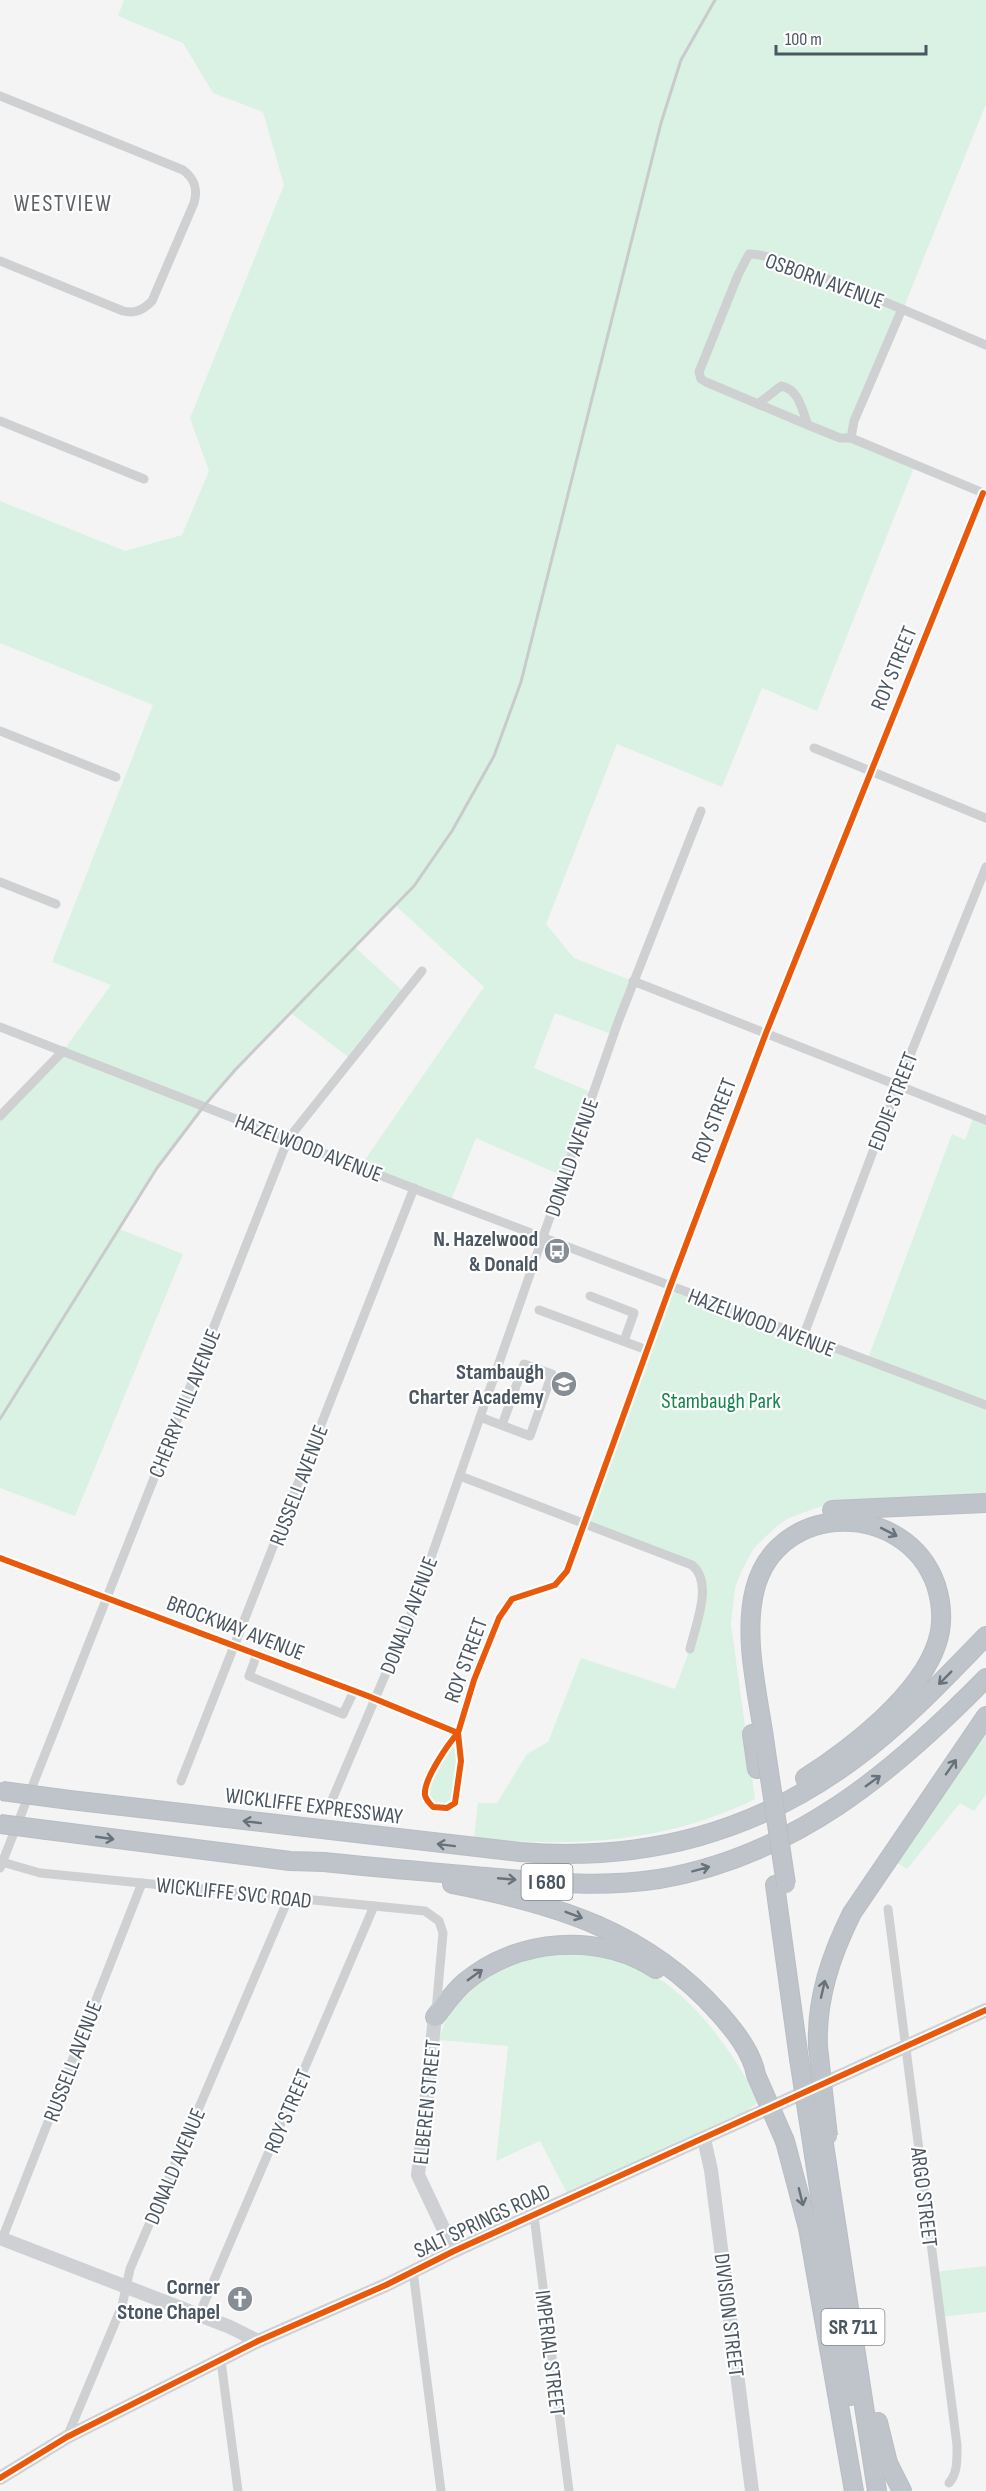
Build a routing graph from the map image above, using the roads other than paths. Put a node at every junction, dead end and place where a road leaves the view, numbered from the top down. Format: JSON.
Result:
{"nodes":[{"id":1,"x":0,"y":96,"type":"edge"},
{"id":2,"x":0,"y":261,"type":"edge"},
{"id":3,"x":902,"y":309,"type":"junction"},
{"id":4,"x":986,"y":345,"type":"edge"},
{"id":5,"x":758,"y":404,"type":"junction"},
{"id":6,"x":0,"y":421,"type":"edge"},
{"id":7,"x":808,"y":425,"type":"junction"},
{"id":8,"x":851,"y":438,"type":"junction"},
{"id":9,"x":144,"y":479,"type":"dead end"},
{"id":10,"x":985,"y":493,"type":"edge"},
{"id":11,"x":0,"y":731,"type":"edge"},
{"id":12,"x":814,"y":748,"type":"dead end"},
{"id":13,"x":871,"y":770,"type":"junction"},
{"id":14,"x":116,"y":777,"type":"dead end"},
{"id":15,"x":701,"y":811,"type":"dead end"},
{"id":16,"x":986,"y":818,"type":"edge"},
{"id":17,"x":986,"y":867,"type":"edge"},
{"id":18,"x":0,"y":882,"type":"edge"},
{"id":19,"x":56,"y":904,"type":"dead end"},
{"id":20,"x":422,"y":971,"type":"dead end"},
{"id":21,"x":633,"y":981,"type":"junction"},
{"id":22,"x":0,"y":1027,"type":"edge"},
{"id":23,"x":766,"y":1033,"type":"junction"},
{"id":24,"x":63,"y":1051,"type":"junction"},
{"id":25,"x":898,"y":1085,"type":"junction"},
{"id":26,"x":0,"y":1116,"type":"edge"},
{"id":27,"x":986,"y":1120,"type":"edge"},
{"id":28,"x":288,"y":1139,"type":"junction"},
{"id":29,"x":414,"y":1188,"type":"junction"},
{"id":30,"x":544,"y":1238,"type":"junction"},
{"id":31,"x":670,"y":1287,"type":"junction"},
{"id":32,"x":590,"y":1296,"type":"dead end"},
{"id":33,"x":539,"y":1310,"type":"dead end"},
{"id":34,"x":803,"y":1337,"type":"junction"},
{"id":35,"x":624,"y":1341,"type":"junction"},
{"id":36,"x":647,"y":1350,"type":"junction"},
{"id":37,"x":986,"y":1405,"type":"edge"},
{"id":38,"x":480,"y":1418,"type":"junction"},
{"id":39,"x":501,"y":1425,"type":"junction"},
{"id":40,"x":460,"y":1476,"type":"junction"},
{"id":41,"x":986,"y":1503,"type":"edge"},
{"id":42,"x":584,"y":1524,"type":"junction"},
{"id":43,"x":0,"y":1558,"type":"edge"},
{"id":44,"x":107,"y":1598,"type":"junction"},
{"id":45,"x":986,"y":1636,"type":"edge"},
{"id":46,"x":234,"y":1646,"type":"junction"},
{"id":47,"x":690,"y":1649,"type":"dead end"},
{"id":48,"x":257,"y":1654,"type":"junction"},
{"id":49,"x":986,"y":1678,"type":"edge"},
{"id":50,"x":354,"y":1691,"type":"junction"},
{"id":51,"x":375,"y":1699,"type":"junction"},
{"id":52,"x":986,"y":1716,"type":"edge"},
{"id":53,"x":458,"y":1733,"type":"junction"},
{"id":54,"x":181,"y":1781,"type":"dead end"},
{"id":55,"x":1,"y":1791,"type":"edge"},
{"id":56,"x":329,"y":1807,"type":"dead end"},
{"id":57,"x":0,"y":1824,"type":"edge"},
{"id":58,"x":520,"y":1852,"type":"junction"},
{"id":59,"x":290,"y":1861,"type":"junction"},
{"id":60,"x":1,"y":1865,"type":"edge"},
{"id":61,"x":142,"y":1883,"type":"junction"},
{"id":62,"x":781,"y":1884,"type":"junction"},
{"id":63,"x":289,"y":1897,"type":"junction"},
{"id":64,"x":374,"y":1906,"type":"junction"},
{"id":65,"x":888,"y":1909,"type":"dead end"},
{"id":66,"x":442,"y":1944,"type":"joint"},
{"id":67,"x":986,"y":2010,"type":"edge"},
{"id":68,"x":435,"y":2017,"type":"junction"},
{"id":69,"x":905,"y":2046,"type":"junction"},
{"id":70,"x":809,"y":2053,"type":"junction"},
{"id":71,"x":756,"y":2075,"type":"junction"},
{"id":72,"x":704,"y":2139,"type":"junction"},
{"id":73,"x":821,"y":2139,"type":"junction"},
{"id":74,"x":534,"y":2216,"type":"junction"},
{"id":75,"x":1,"y":2239,"type":"edge"},
{"id":76,"x":454,"y":2251,"type":"junction"},
{"id":77,"x":413,"y":2271,"type":"junction"},
{"id":78,"x":125,"y":2286,"type":"junction"},
{"id":79,"x":199,"y":2315,"type":"junction"},
{"id":80,"x":258,"y":2341,"type":"junction"},
{"id":81,"x":221,"y":2361,"type":"junction"},
{"id":82,"x":860,"y":2372,"type":"junction"},
{"id":83,"x":67,"y":2437,"type":"junction"},
{"id":84,"x":0,"y":2478,"type":"edge"},
{"id":85,"x":949,"y":2482,"type":"dead end"},
{"id":86,"x":238,"y":2491,"type":"edge"},
{"id":87,"x":441,"y":2491,"type":"edge"},
{"id":88,"x":569,"y":2491,"type":"edge"},
{"id":89,"x":752,"y":2491,"type":"edge"},
{"id":90,"x":854,"y":2491,"type":"edge"},
{"id":91,"x":864,"y":2491,"type":"edge"},
{"id":92,"x":877,"y":2491,"type":"edge"},
{"id":93,"x":902,"y":2491,"type":"edge"}],
"edges":[{"from":1,"to":2,"type":"street"},
{"from":3,"to":4,"type":"street","name":"OSBORN AVENUE"},
{"from":3,"to":5,"type":"street","name":"OSBORN AVENUE"},
{"from":3,"to":8,"type":"street"},
{"from":5,"to":7,"type":"street"},
{"from":5,"to":7,"type":"street"},
{"from":6,"to":9,"type":"street"},
{"from":7,"to":8,"type":"street"},
{"from":8,"to":10,"type":"street"},
{"from":10,"to":13,"type":"street","name":"ROY STREET"},
{"from":11,"to":14,"type":"street"},
{"from":12,"to":13,"type":"street"},
{"from":13,"to":16,"type":"street"},
{"from":13,"to":23,"type":"street","name":"ROY STREET"},
{"from":15,"to":21,"type":"street","name":"DONALD AVENUE"},
{"from":17,"to":25,"type":"street","name":"EDDIE STREET"},
{"from":18,"to":19,"type":"street"},
{"from":20,"to":28,"type":"street","name":"CHERRY HILL AVENUE"},
{"from":21,"to":23,"type":"street"},
{"from":21,"to":30,"type":"street","name":"DONALD AVENUE"},
{"from":22,"to":24,"type":"street","name":"HAZELWOOD AVENUE"},
{"from":23,"to":25,"type":"street"},
{"from":23,"to":31,"type":"street","name":"ROY STREET"},
{"from":24,"to":26,"type":"street"},
{"from":24,"to":28,"type":"street","name":"HAZELWOOD AVENUE"},
{"from":25,"to":27,"type":"street"},
{"from":25,"to":34,"type":"street","name":"EDDIE STREET"},
{"from":28,"to":29,"type":"street","name":"HAZELWOOD AVENUE"},
{"from":28,"to":44,"type":"street","name":"CHERRY HILL AVENUE"},
{"from":29,"to":30,"type":"street","name":"HAZELWOOD AVENUE"},
{"from":29,"to":46,"type":"street","name":"RUSSELL AVENUE"},
{"from":30,"to":31,"type":"street","name":"HAZELWOOD AVENUE"},
{"from":30,"to":38,"type":"street","name":"DONALD AVENUE"},
{"from":31,"to":34,"type":"street","name":"HAZELWOOD AVENUE"},
{"from":31,"to":36,"type":"street","name":"ROY STREET"},
{"from":32,"to":35,"type":"street"},
{"from":33,"to":35,"type":"street"},
{"from":34,"to":37,"type":"street","name":"HAZELWOOD AVENUE"},
{"from":35,"to":36,"type":"street"},
{"from":36,"to":42,"type":"street","name":"ROY STREET"},
{"from":38,"to":39,"type":"street"},
{"from":38,"to":40,"type":"street","name":"DONALD AVENUE"},
{"from":39,"to":39,"type":"street"},
{"from":40,"to":42,"type":"street"},
{"from":40,"to":51,"type":"street","name":"DONALD AVENUE"},
{"from":41,"to":62,"type":"highway"},
{"from":42,"to":47,"type":"street"},
{"from":42,"to":53,"type":"street","name":"ROY STREET"},
{"from":43,"to":44,"type":"street","name":"BROCKWAY AVENUE"},
{"from":44,"to":46,"type":"street","name":"BROCKWAY AVENUE"},
{"from":44,"to":60,"type":"street","name":"CHERRY HILL AVENUE"},
{"from":45,"to":58,"type":"highway","name":"WICKLIFFE EXPRESSWAY","number":"I 680","one_way":true},
{"from":46,"to":48,"type":"street","name":"BROCKWAY AVENUE"},
{"from":46,"to":54,"type":"street","name":"RUSSELL AVENUE"},
{"from":48,"to":50,"type":"street","name":"BROCKWAY AVENUE"},
{"from":48,"to":50,"type":"street"},
{"from":59,"to":49,"type":"highway","number":"I 680","one_way":true},
{"from":50,"to":51,"type":"street","name":"BROCKWAY AVENUE"},
{"from":51,"to":53,"type":"street","name":"BROCKWAY AVENUE"},
{"from":51,"to":56,"type":"street","name":"DONALD AVENUE"},
{"from":70,"to":52,"type":"highway","one_way":true},
{"from":53,"to":53,"type":"street","name":"ROY STREET"},
{"from":58,"to":55,"type":"highway","name":"WICKLIFFE EXPRESSWAY","number":"I 680","one_way":true,"bridge":true},
{"from":57,"to":59,"type":"highway","number":"I 680","one_way":true,"bridge":true},
{"from":62,"to":58,"type":"highway","one_way":true,"bridge":true},
{"from":59,"to":71,"type":"highway","one_way":true},
{"from":60,"to":61,"type":"street","name":"WICKLIFFE SVC ROAD"},
{"from":61,"to":63,"type":"street","name":"WICKLIFFE SVC ROAD"},
{"from":61,"to":75,"type":"street","name":"RUSSELL AVENUE"},
{"from":62,"to":70,"type":"highway"},
{"from":63,"to":64,"type":"street","name":"WICKLIFFE SVC ROAD"},
{"from":63,"to":78,"type":"street","name":"DONALD AVENUE"},
{"from":64,"to":66,"type":"street","name":"WICKLIFFE SVC ROAD"},
{"from":64,"to":79,"type":"street","name":"ROY STREET"},
{"from":65,"to":69,"type":"street","name":"ARGO STREET"},
{"from":66,"to":68,"type":"street","name":"ELBEREN STREET"},
{"from":67,"to":69,"type":"street","name":"SALT SPRINGS ROAD"},
{"from":68,"to":71,"type":"highway","one_way":true},
{"from":68,"to":76,"type":"street","name":"ELBEREN STREET"},
{"from":69,"to":72,"type":"street","name":"SALT SPRINGS ROAD"},
{"from":69,"to":85,"type":"street","name":"ARGO STREET"},
{"from":70,"to":73,"type":"highway","bridge":true},
{"from":71,"to":90,"type":"highway","one_way":true,"bridge":true},
{"from":72,"to":74,"type":"street","name":"SALT SPRINGS ROAD"},
{"from":72,"to":89,"type":"street","name":"DIVISION STREET"},
{"from":73,"to":82,"type":"highway","number":"SR 711"},
{"from":73,"to":91,"type":"highway"},
{"from":74,"to":76,"type":"street","name":"SALT SPRINGS ROAD"},
{"from":74,"to":88,"type":"street","name":"IMPERIAL STREET"},
{"from":75,"to":78,"type":"street"},
{"from":76,"to":77,"type":"street","name":"SALT SPRINGS ROAD"},
{"from":77,"to":80,"type":"street","name":"SALT SPRINGS ROAD"},
{"from":77,"to":87,"type":"street"},
{"from":78,"to":79,"type":"street"},
{"from":78,"to":83,"type":"street","name":"DONALD AVENUE"},
{"from":79,"to":80,"type":"street"},
{"from":80,"to":81,"type":"street","name":"SALT SPRINGS ROAD"},
{"from":81,"to":83,"type":"street","name":"SALT SPRINGS ROAD"},
{"from":81,"to":86,"type":"street"},
{"from":82,"to":92,"type":"highway","number":"SR 711"},
{"from":82,"to":93,"type":"highway"},
{"from":83,"to":84,"type":"street","name":"SALT SPRINGS ROAD"}]}
